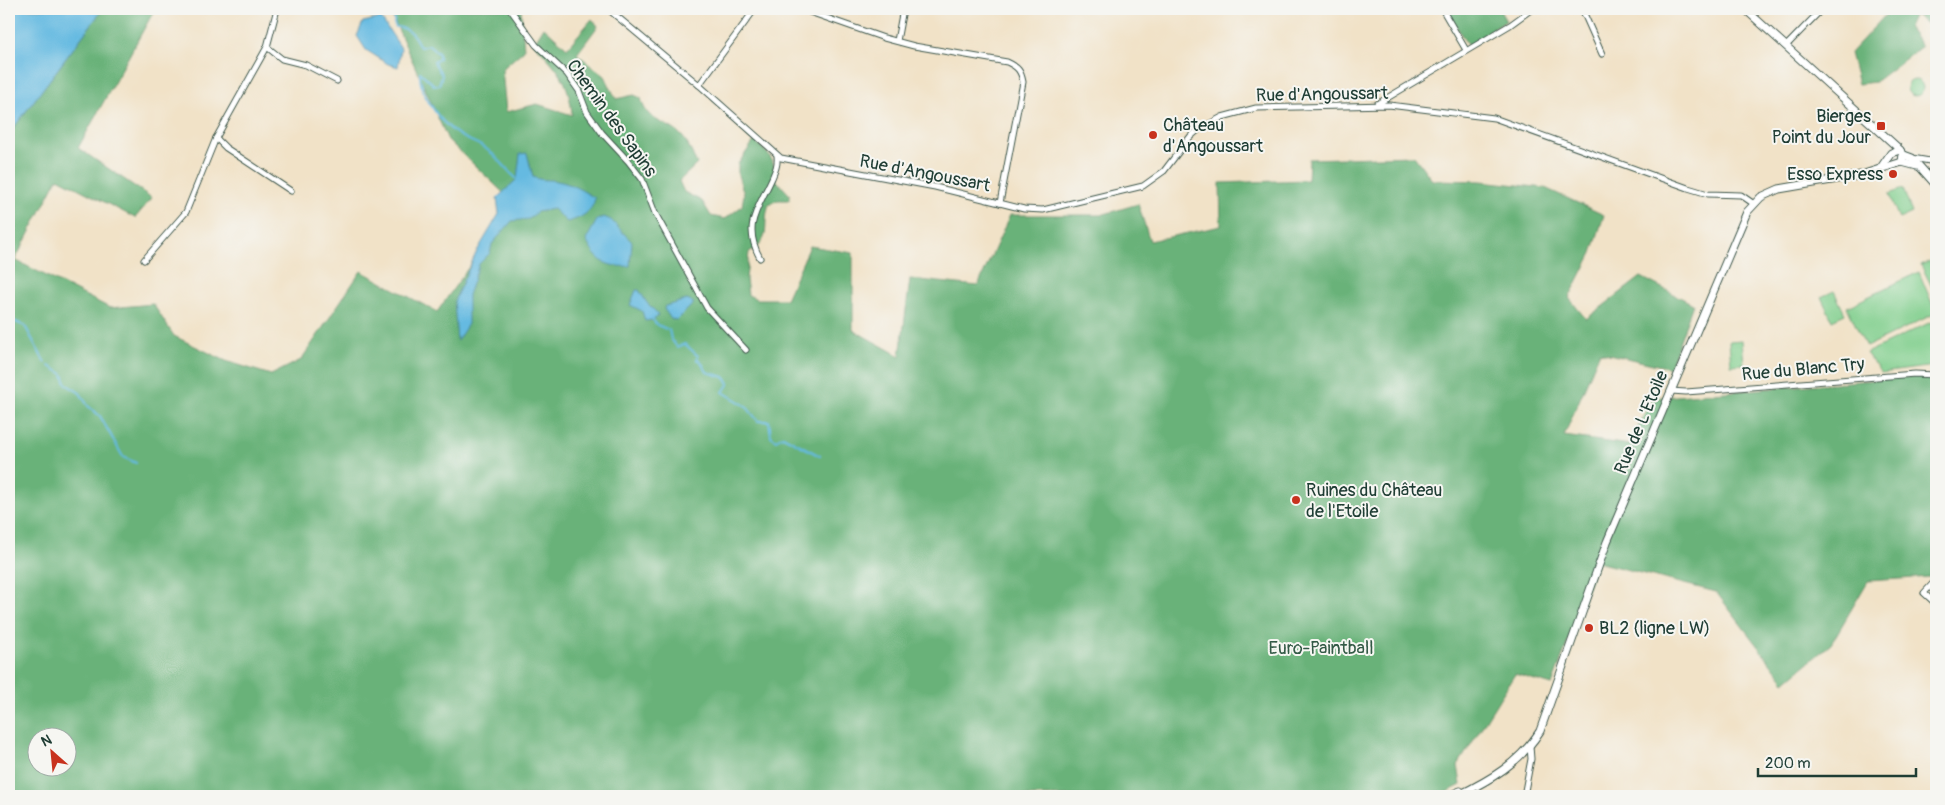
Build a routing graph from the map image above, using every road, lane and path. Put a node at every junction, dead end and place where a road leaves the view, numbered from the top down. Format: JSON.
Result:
{"nodes":[{"id":1,"x":277,"y":9,"type":"edge"},
{"id":2,"x":510,"y":9,"type":"edge"},
{"id":3,"x":608,"y":9,"type":"edge"},
{"id":4,"x":755,"y":9,"type":"edge"},
{"id":5,"x":802,"y":9,"type":"edge"},
{"id":6,"x":903,"y":9,"type":"edge"},
{"id":7,"x":1442,"y":9,"type":"edge"},
{"id":8,"x":1532,"y":9,"type":"edge"},
{"id":9,"x":1582,"y":9,"type":"edge"},
{"id":10,"x":1745,"y":9,"type":"edge"},
{"id":11,"x":1822,"y":9,"type":"edge"},
{"id":12,"x":897,"y":41,"type":"junction"},
{"id":13,"x":1786,"y":46,"type":"junction"},
{"id":14,"x":268,"y":47,"type":"junction"},
{"id":15,"x":1466,"y":50,"type":"junction"},
{"id":16,"x":1602,"y":54,"type":"dead end"},
{"id":17,"x":337,"y":82,"type":"dead end"},
{"id":18,"x":699,"y":85,"type":"junction"},
{"id":19,"x":1377,"y":104,"type":"junction"},
{"id":20,"x":216,"y":138,"type":"junction"},
{"id":21,"x":1886,"y":138,"type":"junction"},
{"id":22,"x":1890,"y":154,"type":"junction"},
{"id":23,"x":777,"y":156,"type":"junction"},
{"id":24,"x":1902,"y":156,"type":"junction"},
{"id":25,"x":1912,"y":158,"type":"junction"},
{"id":26,"x":1936,"y":162,"type":"edge"},
{"id":27,"x":1893,"y":164,"type":"junction"},
{"id":28,"x":1917,"y":166,"type":"junction"},
{"id":29,"x":1880,"y":169,"type":"junction"},
{"id":30,"x":1936,"y":185,"type":"edge"},
{"id":31,"x":291,"y":191,"type":"dead end"},
{"id":32,"x":1000,"y":203,"type":"junction"},
{"id":33,"x":1754,"y":204,"type":"junction"},
{"id":34,"x":760,"y":258,"type":"dead end"},
{"id":35,"x":144,"y":260,"type":"dead end"},
{"id":36,"x":746,"y":350,"type":"dead end"},
{"id":37,"x":1936,"y":376,"type":"edge"},
{"id":38,"x":1672,"y":391,"type":"junction"},
{"id":39,"x":1936,"y":580,"type":"edge"},
{"id":40,"x":1936,"y":604,"type":"edge"},
{"id":41,"x":1530,"y":746,"type":"junction"},
{"id":42,"x":1460,"y":795,"type":"edge"},
{"id":43,"x":1449,"y":796,"type":"edge"},
{"id":44,"x":1524,"y":796,"type":"edge"}],
"edges":[{"from":1,"to":14,"type":"street"},
{"from":2,"to":36,"type":"street","name":"Chemin des Sapins"},
{"from":3,"to":18,"type":"street","name":"Rue d'Angoussart"},
{"from":4,"to":18,"type":"street"},
{"from":5,"to":12,"type":"street"},
{"from":6,"to":12,"type":"street"},
{"from":7,"to":15,"type":"street"},
{"from":8,"to":15,"type":"street"},
{"from":9,"to":16,"type":"street"},
{"from":10,"to":13,"type":"street"},
{"from":11,"to":13,"type":"street"},
{"from":12,"to":32,"type":"street"},
{"from":13,"to":21,"type":"street"},
{"from":14,"to":17,"type":"street"},
{"from":14,"to":20,"type":"street"},
{"from":15,"to":19,"type":"street"},
{"from":18,"to":23,"type":"street","name":"Rue d'Angoussart"},
{"from":19,"to":32,"type":"street","name":"Rue d'Angoussart"},
{"from":19,"to":33,"type":"street","name":"Rue d'Angoussart"},
{"from":20,"to":31,"type":"street"},
{"from":20,"to":35,"type":"street"},
{"from":21,"to":22,"type":"street"},
{"from":21,"to":24,"type":"street"},
{"from":22,"to":24,"type":"street"},
{"from":22,"to":27,"type":"street"},
{"from":22,"to":29,"type":"street"},
{"from":23,"to":32,"type":"street","name":"Rue d'Angoussart"},
{"from":23,"to":34,"type":"street"},
{"from":24,"to":25,"type":"street"},
{"from":24,"to":27,"type":"street","name":"Rue de L'Etoile"},
{"from":24,"to":28,"type":"street"},
{"from":25,"to":26,"type":"street"},
{"from":25,"to":28,"type":"street"},
{"from":27,"to":29,"type":"street","name":"Rue de L'Etoile"},
{"from":28,"to":30,"type":"street"},
{"from":29,"to":33,"type":"street","name":"Rue de L'Etoile"},
{"from":33,"to":38,"type":"street","name":"Rue de L'Etoile"},
{"from":37,"to":38,"type":"street","name":"Rue du Blanc Try"},
{"from":38,"to":41,"type":"street","name":"Rue de L'Etoile"},
{"from":39,"to":40,"type":"street"},
{"from":41,"to":42,"type":"street","name":"Rue de L'Etoile"},
{"from":41,"to":44,"type":"street"},
{"from":42,"to":43,"type":"street","name":"Rue de L'Etoile"}]}
